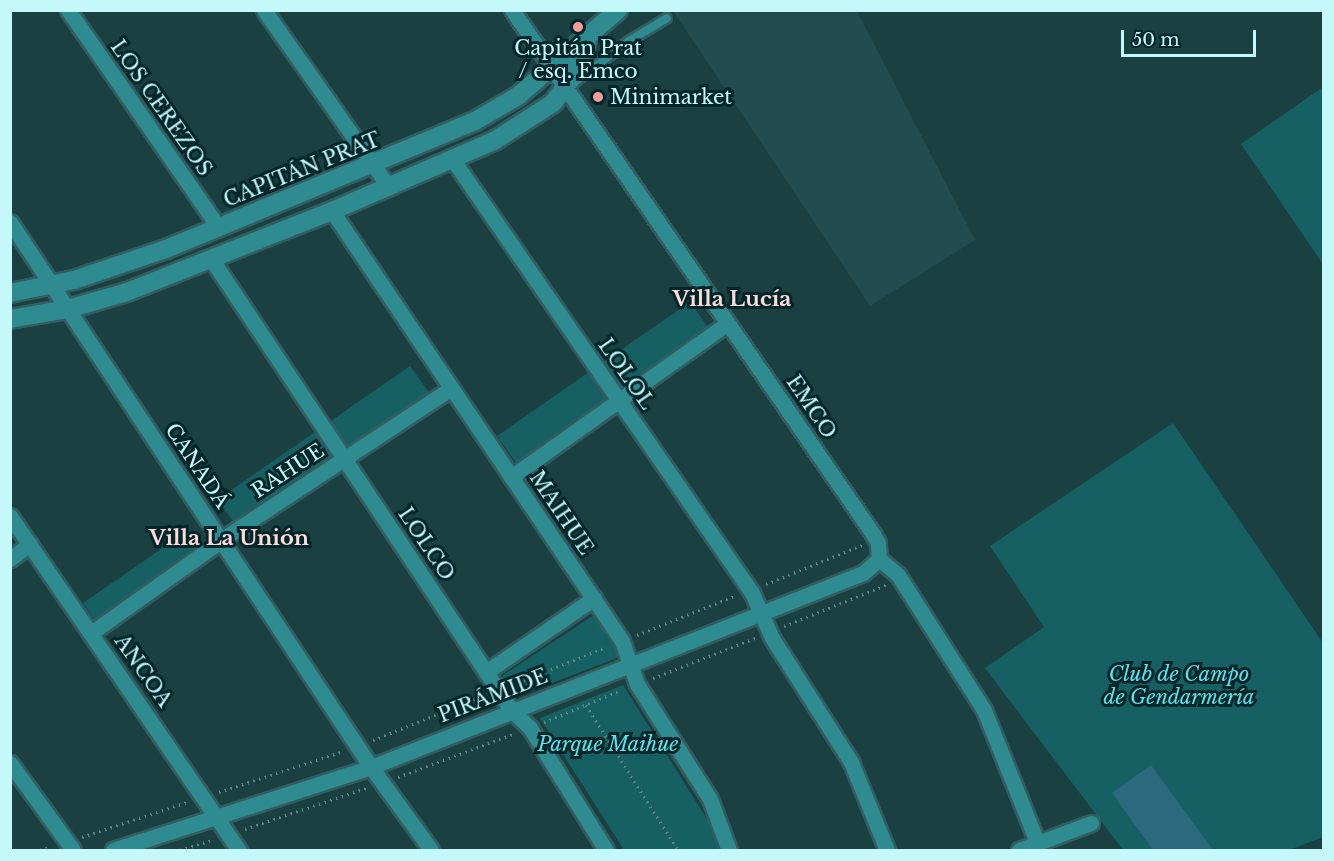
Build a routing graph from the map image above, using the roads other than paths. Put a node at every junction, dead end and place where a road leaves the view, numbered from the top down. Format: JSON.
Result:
{"nodes":[{"id":1,"x":68,"y":10,"type":"edge"},
{"id":2,"x":264,"y":10,"type":"edge"},
{"id":3,"x":512,"y":10,"type":"edge"},
{"id":4,"x":618,"y":10,"type":"edge"},
{"id":5,"x":667,"y":18,"type":"dead end"},
{"id":6,"x":587,"y":40,"type":"junction"},
{"id":7,"x":552,"y":69,"type":"junction"},
{"id":8,"x":565,"y":89,"type":"junction"},
{"id":9,"x":453,"y":160,"type":"junction"},
{"id":10,"x":374,"y":166,"type":"junction"},
{"id":11,"x":389,"y":187,"type":"junction"},
{"id":12,"x":332,"y":211,"type":"junction"},
{"id":13,"x":10,"y":222,"type":"edge"},
{"id":14,"x":219,"y":228,"type":"junction"},
{"id":15,"x":212,"y":260,"type":"junction"},
{"id":16,"x":52,"y":286,"type":"junction"},
{"id":17,"x":10,"y":293,"type":"edge"},
{"id":18,"x":68,"y":309,"type":"junction"},
{"id":19,"x":10,"y":319,"type":"edge"},
{"id":20,"x":728,"y":323,"type":"junction"},
{"id":21,"x":451,"y":388,"type":"junction"},
{"id":22,"x":618,"y":400,"type":"junction"},
{"id":23,"x":344,"y":459,"type":"junction"},
{"id":24,"x":511,"y":477,"type":"junction"},
{"id":25,"x":10,"y":516,"type":"edge"},
{"id":26,"x":222,"y":541,"type":"junction"},
{"id":27,"x":30,"y":544,"type":"junction"},
{"id":28,"x":10,"y":559,"type":"edge"},
{"id":29,"x":879,"y":559,"type":"junction"},
{"id":30,"x":594,"y":598,"type":"junction"},
{"id":31,"x":760,"y":614,"type":"junction"},
{"id":32,"x":91,"y":633,"type":"junction"},
{"id":33,"x":630,"y":665,"type":"junction"},
{"id":34,"x":486,"y":672,"type":"junction"},
{"id":35,"x":512,"y":711,"type":"junction"},
{"id":36,"x":10,"y":763,"type":"edge"},
{"id":37,"x":371,"y":767,"type":"junction"},
{"id":38,"x":217,"y":817,"type":"junction"},
{"id":39,"x":1091,"y":823,"type":"dead end"},
{"id":40,"x":1038,"y":844,"type":"junction"},
{"id":41,"x":70,"y":846,"type":"edge"},
{"id":42,"x":113,"y":850,"type":"edge"},
{"id":43,"x":239,"y":850,"type":"edge"},
{"id":44,"x":430,"y":850,"type":"edge"},
{"id":45,"x":606,"y":850,"type":"edge"},
{"id":46,"x":729,"y":850,"type":"edge"},
{"id":47,"x":887,"y":850,"type":"edge"},
{"id":48,"x":1019,"y":850,"type":"edge"}],
"edges":[{"from":1,"to":14,"type":"street","name":"LOS CEREZOS"},
{"from":2,"to":10,"type":"street"},
{"from":3,"to":7,"type":"street","name":"EMCO"},
{"from":4,"to":6,"type":"street","name":"CAPITÁN PRAT"},
{"from":5,"to":8,"type":"lane","name":"CAPITÁN PRAT"},
{"from":6,"to":7,"type":"street","name":"CAPITÁN PRAT"},
{"from":6,"to":8,"type":"street","name":"CAPITÁN PRAT"},
{"from":7,"to":8,"type":"street","name":"EMCO"},
{"from":7,"to":10,"type":"street","name":"CAPITÁN PRAT"},
{"from":8,"to":9,"type":"street","name":"CAPITÁN PRAT"},
{"from":8,"to":20,"type":"street","name":"EMCO"},
{"from":9,"to":11,"type":"street","name":"CAPITÁN PRAT"},
{"from":9,"to":22,"type":"street","name":"LOLOL"},
{"from":10,"to":11,"type":"street"},
{"from":10,"to":14,"type":"street","name":"CAPITÁN PRAT"},
{"from":11,"to":12,"type":"street","name":"CAPITÁN PRAT"},
{"from":12,"to":15,"type":"street","name":"CAPITÁN PRAT"},
{"from":12,"to":21,"type":"street","name":"MAIHUE"},
{"from":13,"to":16,"type":"street","name":"CANADÁ"},
{"from":14,"to":16,"type":"street","name":"CAPITÁN PRAT"},
{"from":15,"to":18,"type":"street","name":"CAPITÁN PRAT"},
{"from":15,"to":23,"type":"street","name":"LOLCO"},
{"from":16,"to":17,"type":"street","name":"CAPITÁN PRAT"},
{"from":16,"to":18,"type":"street","name":"CANADÁ"},
{"from":18,"to":19,"type":"street","name":"CAPITÁN PRAT"},
{"from":18,"to":26,"type":"street","name":"CANADÁ"},
{"from":20,"to":22,"type":"street"},
{"from":20,"to":29,"type":"street","name":"EMCO"},
{"from":21,"to":23,"type":"street","name":"RAHUE"},
{"from":21,"to":24,"type":"street","name":"MAIHUE"},
{"from":22,"to":24,"type":"street"},
{"from":22,"to":31,"type":"street","name":"LOLOL"},
{"from":23,"to":26,"type":"street","name":"RAHUE"},
{"from":23,"to":34,"type":"street","name":"LOLCO"},
{"from":24,"to":30,"type":"street","name":"MAIHUE"},
{"from":25,"to":27,"type":"street","name":"ANCOA"},
{"from":26,"to":32,"type":"street","name":"RAHUE"},
{"from":26,"to":37,"type":"street","name":"CANADÁ"},
{"from":27,"to":28,"type":"street"},
{"from":27,"to":32,"type":"street","name":"ANCOA"},
{"from":29,"to":31,"type":"street","name":"PIRÁMIDE"},
{"from":29,"to":40,"type":"street"},
{"from":30,"to":33,"type":"street","name":"MAIHUE"},
{"from":30,"to":34,"type":"street","name":"PIRÁMIDE"},
{"from":31,"to":33,"type":"street","name":"PIRÁMIDE"},
{"from":31,"to":47,"type":"street","name":"LOLOL"},
{"from":32,"to":38,"type":"street","name":"ANCOA"},
{"from":33,"to":35,"type":"street","name":"PIRÁMIDE"},
{"from":33,"to":46,"type":"street","name":"MAIHUE"},
{"from":34,"to":35,"type":"street","name":"LOLCO"},
{"from":35,"to":37,"type":"street","name":"PIRÁMIDE"},
{"from":35,"to":45,"type":"street","name":"LOLCO"},
{"from":36,"to":41,"type":"street"},
{"from":37,"to":38,"type":"street","name":"PIRÁMIDE"},
{"from":37,"to":44,"type":"street","name":"CANADÁ"},
{"from":38,"to":42,"type":"street","name":"PIRÁMIDE"},
{"from":38,"to":43,"type":"street","name":"ANCOA"},
{"from":39,"to":40,"type":"street"},
{"from":40,"to":48,"type":"street"}]}
